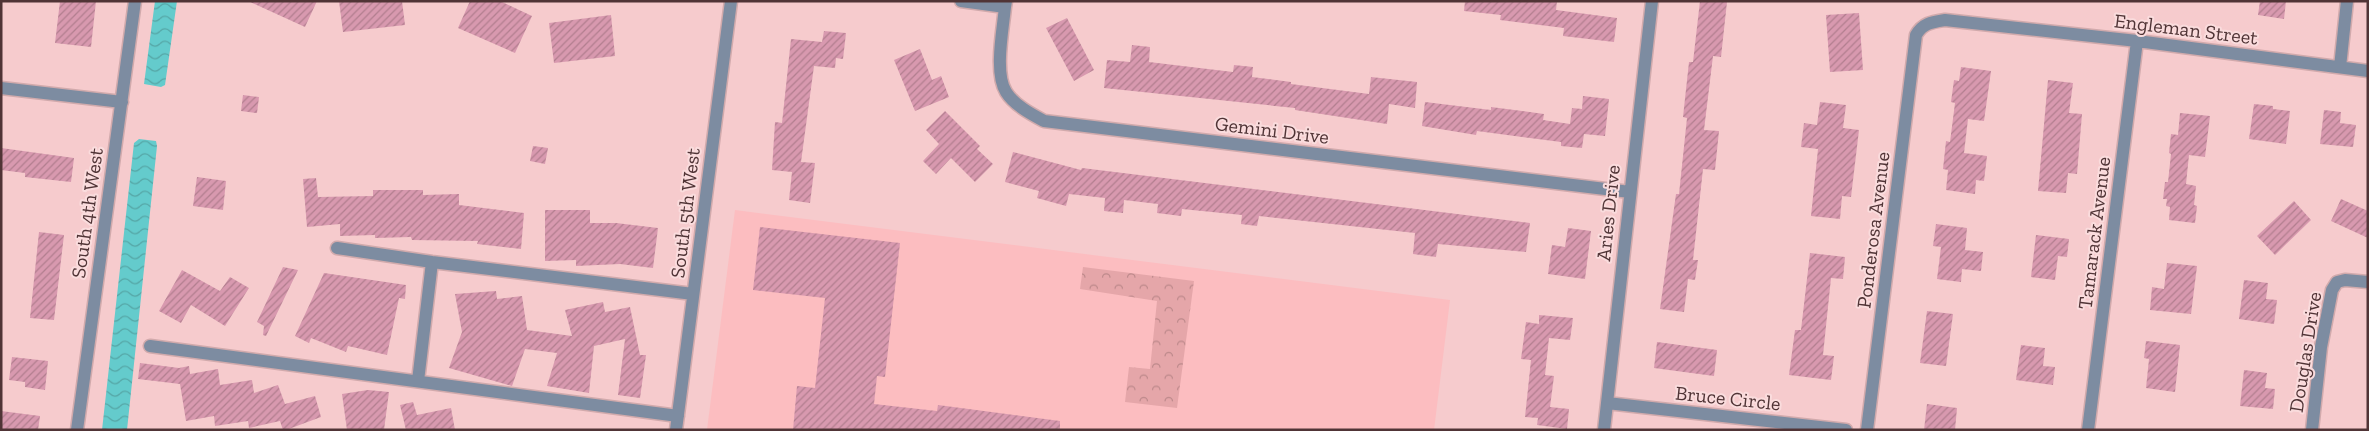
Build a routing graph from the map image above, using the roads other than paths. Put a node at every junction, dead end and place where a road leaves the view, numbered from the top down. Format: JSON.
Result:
{"nodes":[{"id":1,"x":134,"y":1,"type":"edge"},
{"id":2,"x":731,"y":1,"type":"edge"},
{"id":3,"x":960,"y":1,"type":"edge"},
{"id":4,"x":1652,"y":1,"type":"edge"},
{"id":5,"x":2347,"y":1,"type":"edge"},
{"id":6,"x":1005,"y":4,"type":"edge"},
{"id":7,"x":1916,"y":35,"type":"joint"},
{"id":8,"x":2137,"y":41,"type":"junction"},
{"id":9,"x":2340,"y":67,"type":"junction"},
{"id":10,"x":2368,"y":71,"type":"edge"},
{"id":11,"x":1,"y":88,"type":"edge"},
{"id":12,"x":122,"y":102,"type":"junction"},
{"id":13,"x":1630,"y":192,"type":"junction"},
{"id":14,"x":337,"y":248,"type":"dead end"},
{"id":15,"x":432,"y":262,"type":"junction"},
{"id":16,"x":2368,"y":282,"type":"edge"},
{"id":17,"x":693,"y":294,"type":"junction"},
{"id":18,"x":150,"y":346,"type":"dead end"},
{"id":19,"x":418,"y":381,"type":"junction"},
{"id":20,"x":1607,"y":403,"type":"junction"},
{"id":21,"x":678,"y":416,"type":"junction"},
{"id":22,"x":77,"y":430,"type":"edge"},
{"id":23,"x":676,"y":430,"type":"edge"},
{"id":24,"x":1604,"y":430,"type":"edge"},
{"id":25,"x":1846,"y":430,"type":"edge"},
{"id":26,"x":1867,"y":430,"type":"edge"},
{"id":27,"x":2088,"y":430,"type":"edge"},
{"id":28,"x":2312,"y":430,"type":"edge"}],
"edges":[{"from":1,"to":12,"type":"street","name":"South 4th West"},
{"from":2,"to":17,"type":"street","name":"South 5th West"},
{"from":3,"to":6,"type":"street"},
{"from":4,"to":13,"type":"street","name":"Aries Drive"},
{"from":5,"to":9,"type":"street"},
{"from":6,"to":13,"type":"street","name":"Gemini Drive"},
{"from":7,"to":8,"type":"street","name":"Engleman Street"},
{"from":7,"to":26,"type":"street","name":"Ponderosa Avenue"},
{"from":8,"to":9,"type":"street","name":"Engleman Street"},
{"from":8,"to":27,"type":"street","name":"Tamarack Avenue"},
{"from":9,"to":10,"type":"street","name":"Engleman Street"},
{"from":11,"to":12,"type":"street"},
{"from":12,"to":22,"type":"street","name":"South 4th West"},
{"from":13,"to":20,"type":"street","name":"Aries Drive"},
{"from":14,"to":15,"type":"street"},
{"from":15,"to":17,"type":"street"},
{"from":15,"to":19,"type":"street"},
{"from":16,"to":28,"type":"street","name":"Douglas Drive"},
{"from":17,"to":21,"type":"street","name":"South 5th West"},
{"from":18,"to":19,"type":"street"},
{"from":19,"to":21,"type":"street"},
{"from":20,"to":24,"type":"street","name":"Aries Drive"},
{"from":20,"to":25,"type":"street","name":"Bruce Circle"},
{"from":21,"to":23,"type":"street","name":"South 5th West"}]}
